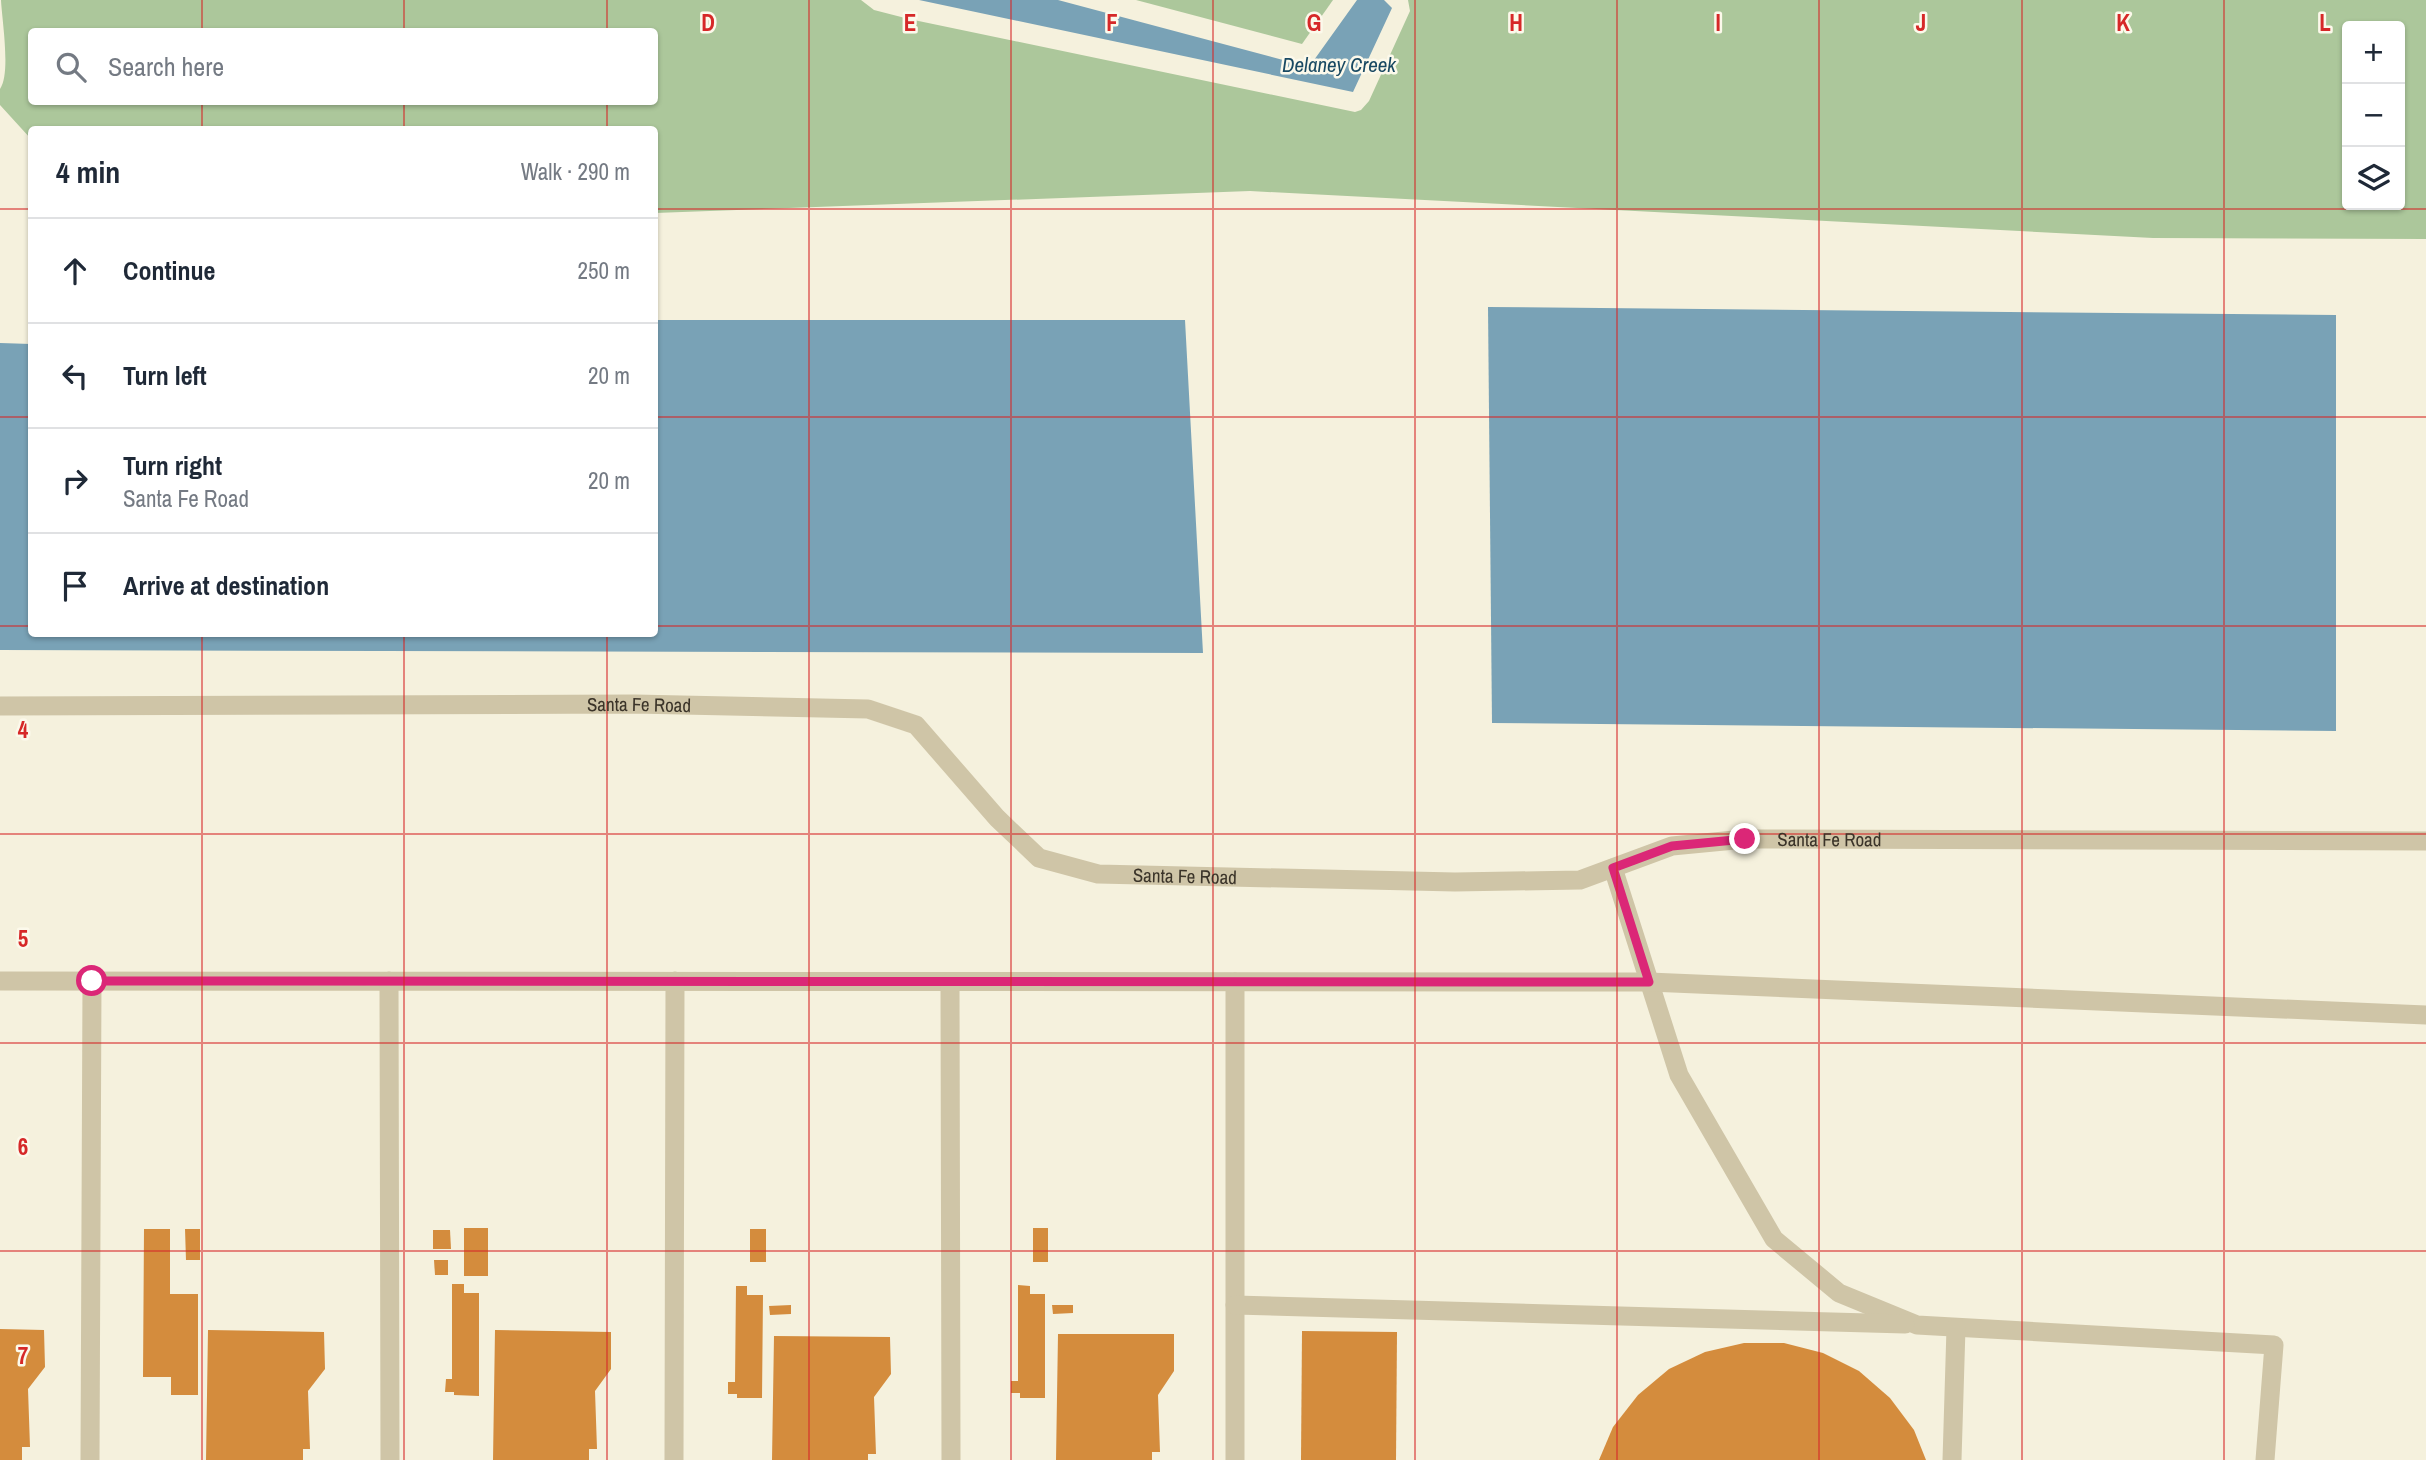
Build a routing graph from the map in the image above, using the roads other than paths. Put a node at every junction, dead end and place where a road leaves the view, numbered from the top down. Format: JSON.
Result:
{"nodes":[{"id":1,"x":0,"y":706,"type":"edge"},
{"id":2,"x":2426,"y":841,"type":"edge"},
{"id":3,"x":1613,"y":868,"type":"junction"},
{"id":4,"x":0,"y":981,"type":"edge"},
{"id":5,"x":92,"y":981,"type":"junction"},
{"id":6,"x":389,"y":981,"type":"junction"},
{"id":7,"x":675,"y":981,"type":"junction"},
{"id":8,"x":950,"y":982,"type":"junction"},
{"id":9,"x":1235,"y":982,"type":"junction"},
{"id":10,"x":1649,"y":982,"type":"junction"},
{"id":11,"x":2426,"y":1015,"type":"edge"},
{"id":12,"x":1235,"y":1305,"type":"junction"},
{"id":13,"x":1917,"y":1325,"type":"junction"},
{"id":14,"x":1956,"y":1328,"type":"junction"},
{"id":15,"x":90,"y":1460,"type":"edge"},
{"id":16,"x":390,"y":1460,"type":"edge"},
{"id":17,"x":674,"y":1460,"type":"edge"},
{"id":18,"x":951,"y":1460,"type":"edge"},
{"id":19,"x":1235,"y":1460,"type":"edge"},
{"id":20,"x":1952,"y":1460,"type":"edge"},
{"id":21,"x":2265,"y":1460,"type":"edge"}],
"edges":[{"from":1,"to":3,"type":"street","name":"Santa Fe Road"},
{"from":2,"to":3,"type":"street","name":"Santa Fe Road"},
{"from":3,"to":10,"type":"street"},
{"from":4,"to":5,"type":"street"},
{"from":5,"to":6,"type":"street"},
{"from":5,"to":15,"type":"street"},
{"from":6,"to":7,"type":"street"},
{"from":6,"to":16,"type":"street"},
{"from":7,"to":8,"type":"street"},
{"from":7,"to":17,"type":"street"},
{"from":8,"to":9,"type":"street"},
{"from":8,"to":18,"type":"street"},
{"from":9,"to":10,"type":"street"},
{"from":9,"to":12,"type":"street"},
{"from":10,"to":11,"type":"street"},
{"from":10,"to":13,"type":"street"},
{"from":12,"to":13,"type":"street"},
{"from":12,"to":19,"type":"street"},
{"from":13,"to":14,"type":"street"},
{"from":14,"to":20,"type":"street"},
{"from":14,"to":21,"type":"street"}]}
